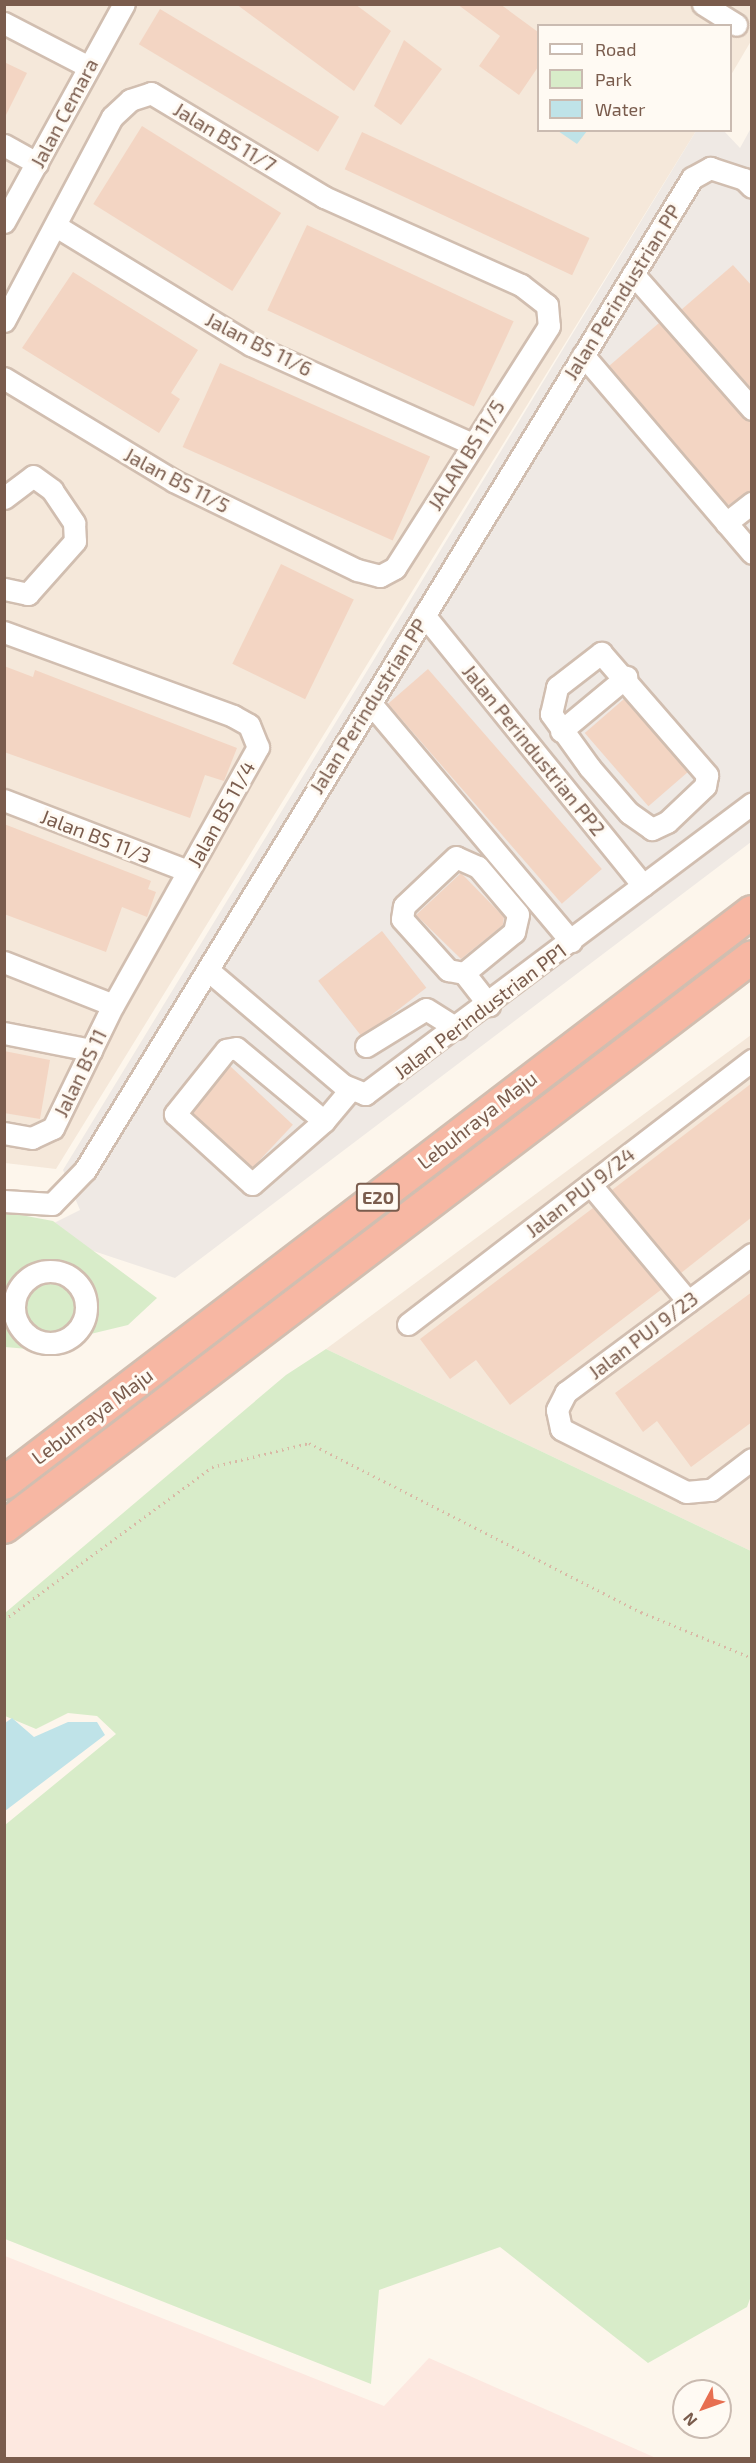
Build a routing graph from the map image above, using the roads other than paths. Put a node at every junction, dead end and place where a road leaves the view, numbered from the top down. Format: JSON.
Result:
{"nodes":[{"id":1,"x":124,"y":4,"type":"edge"},
{"id":2,"x":703,"y":4,"type":"edge"},
{"id":3,"x":4,"y":23,"type":"edge"},
{"id":4,"x":736,"y":25,"type":"dead end"},
{"id":5,"x":87,"y":66,"type":"junction"},
{"id":6,"x":4,"y":145,"type":"edge"},
{"id":7,"x":37,"y":163,"type":"junction"},
{"id":8,"x":752,"y":187,"type":"edge"},
{"id":9,"x":4,"y":222,"type":"edge"},
{"id":10,"x":56,"y":226,"type":"junction"},
{"id":11,"x":633,"y":274,"type":"junction"},
{"id":12,"x":547,"y":305,"type":"joint"},
{"id":13,"x":4,"y":321,"type":"edge"},
{"id":14,"x":583,"y":355,"type":"junction"},
{"id":15,"x":4,"y":378,"type":"edge"},
{"id":16,"x":752,"y":409,"type":"edge"},
{"id":17,"x":472,"y":444,"type":"junction"},
{"id":18,"x":4,"y":498,"type":"edge"},
{"id":19,"x":752,"y":503,"type":"edge"},
{"id":20,"x":726,"y":523,"type":"junction"},
{"id":21,"x":752,"y":553,"type":"edge"},
{"id":22,"x":357,"y":570,"type":"joint"},
{"id":23,"x":4,"y":589,"type":"edge"},
{"id":24,"x":424,"y":615,"type":"junction"},
{"id":25,"x":4,"y":632,"type":"edge"},
{"id":26,"x":626,"y":677,"type":"junction"},
{"id":27,"x":372,"y":705,"type":"junction"},
{"id":28,"x":561,"y":731,"type":"junction"},
{"id":29,"x":600,"y":779,"type":"junction"},
{"id":30,"x":4,"y":800,"type":"edge"},
{"id":31,"x":577,"y":802,"type":"junction"},
{"id":32,"x":752,"y":803,"type":"edge"},
{"id":33,"x":188,"y":872,"type":"junction"},
{"id":34,"x":643,"y":885,"type":"junction"},
{"id":35,"x":752,"y":912,"type":"edge"},
{"id":36,"x":571,"y":941,"type":"junction"},
{"id":37,"x":752,"y":957,"type":"edge"},
{"id":38,"x":4,"y":962,"type":"edge"},
{"id":39,"x":209,"y":971,"type":"junction"},
{"id":40,"x":464,"y":973,"type":"junction"},
{"id":41,"x":113,"y":1005,"type":"junction"},
{"id":42,"x":489,"y":1005,"type":"junction"},
{"id":43,"x":456,"y":1028,"type":"junction"},
{"id":44,"x":4,"y":1033,"type":"edge"},
{"id":45,"x":366,"y":1046,"type":"dead end"},
{"id":46,"x":91,"y":1050,"type":"junction"},
{"id":47,"x":752,"y":1060,"type":"edge"},
{"id":48,"x":350,"y":1090,"type":"junction"},
{"id":49,"x":324,"y":1121,"type":"junction"},
{"id":50,"x":4,"y":1133,"type":"edge"},
{"id":51,"x":590,"y":1184,"type":"junction"},
{"id":52,"x":4,"y":1201,"type":"edge"},
{"id":53,"x":752,"y":1254,"type":"edge"},
{"id":54,"x":688,"y":1301,"type":"junction"},
{"id":55,"x":408,"y":1324,"type":"dead end"},
{"id":56,"x":752,"y":1459,"type":"edge"},
{"id":57,"x":4,"y":1483,"type":"edge"},
{"id":58,"x":4,"y":1527,"type":"edge"}],
"edges":[{"from":1,"to":5,"type":"street","name":"Jalan Cemara"},
{"from":2,"to":4,"type":"street"},
{"from":3,"to":5,"type":"street"},
{"from":5,"to":7,"type":"street","name":"Jalan Cemara"},
{"from":6,"to":7,"type":"street"},
{"from":7,"to":9,"type":"street","name":"Jalan Cemara"},
{"from":8,"to":11,"type":"street","name":"Jalan Perindustrian PP"},
{"from":10,"to":12,"type":"street","name":"Jalan BS 11/7"},
{"from":10,"to":13,"type":"street","name":"Jalan BS 11/7"},
{"from":10,"to":17,"type":"street","name":"Jalan BS 11/6"},
{"from":11,"to":14,"type":"street","name":"Jalan Perindustrian PP"},
{"from":11,"to":16,"type":"street"},
{"from":12,"to":17,"type":"street","name":"JALAN BS 11/5"},
{"from":14,"to":20,"type":"street"},
{"from":14,"to":24,"type":"street","name":"Jalan Perindustrian PP"},
{"from":15,"to":22,"type":"street","name":"Jalan BS 11/5"},
{"from":17,"to":22,"type":"street","name":"JALAN BS 11/5"},
{"from":18,"to":23,"type":"street"},
{"from":19,"to":20,"type":"street"},
{"from":20,"to":21,"type":"street"},
{"from":24,"to":27,"type":"street","name":"Jalan Perindustrian PP"},
{"from":24,"to":31,"type":"street","name":"Jalan Perindustrian PP2"},
{"from":25,"to":33,"type":"street","name":"Jalan BS 11/4"},
{"from":26,"to":28,"type":"street"},
{"from":26,"to":28,"type":"street"},
{"from":26,"to":29,"type":"street"},
{"from":27,"to":36,"type":"street"},
{"from":27,"to":39,"type":"street","name":"Jalan Perindustrian PP"},
{"from":28,"to":29,"type":"street"},
{"from":29,"to":31,"type":"street"},
{"from":30,"to":33,"type":"street","name":"Jalan BS 11/3"},
{"from":31,"to":34,"type":"street","name":"Jalan Perindustrian PP2"},
{"from":32,"to":34,"type":"street","name":"Jalan Perindustrian PP1"},
{"from":33,"to":41,"type":"street","name":"Jalan BS 11/4"},
{"from":34,"to":36,"type":"street","name":"Jalan Perindustrian PP1"},
{"from":35,"to":57,"type":"highway","name":"Lebuhraya Maju","number":"E20"},
{"from":36,"to":42,"type":"street","name":"Jalan Perindustrian PP1"},
{"from":37,"to":58,"type":"highway","name":"Lebuhraya Maju","number":"E20"},
{"from":38,"to":41,"type":"street"},
{"from":39,"to":48,"type":"street"},
{"from":39,"to":52,"type":"street","name":"Jalan Perindustrian PP"},
{"from":40,"to":40,"type":"street"},
{"from":40,"to":42,"type":"street"},
{"from":41,"to":46,"type":"street","name":"Jalan BS 11"},
{"from":42,"to":43,"type":"street","name":"Jalan Perindustrian PP1"},
{"from":43,"to":45,"type":"street"},
{"from":43,"to":48,"type":"street","name":"Jalan Perindustrian PP1"},
{"from":44,"to":46,"type":"street"},
{"from":46,"to":50,"type":"street","name":"Jalan BS 11"},
{"from":47,"to":51,"type":"street","name":"Jalan PUJ 9/24"},
{"from":48,"to":49,"type":"street"},
{"from":49,"to":49,"type":"street"},
{"from":51,"to":54,"type":"street"},
{"from":51,"to":55,"type":"street","name":"Jalan PUJ 9/24"},
{"from":53,"to":54,"type":"street","name":"Jalan PUJ 9/23"},
{"from":54,"to":56,"type":"street","name":"Jalan PUJ 9/23"}]}
